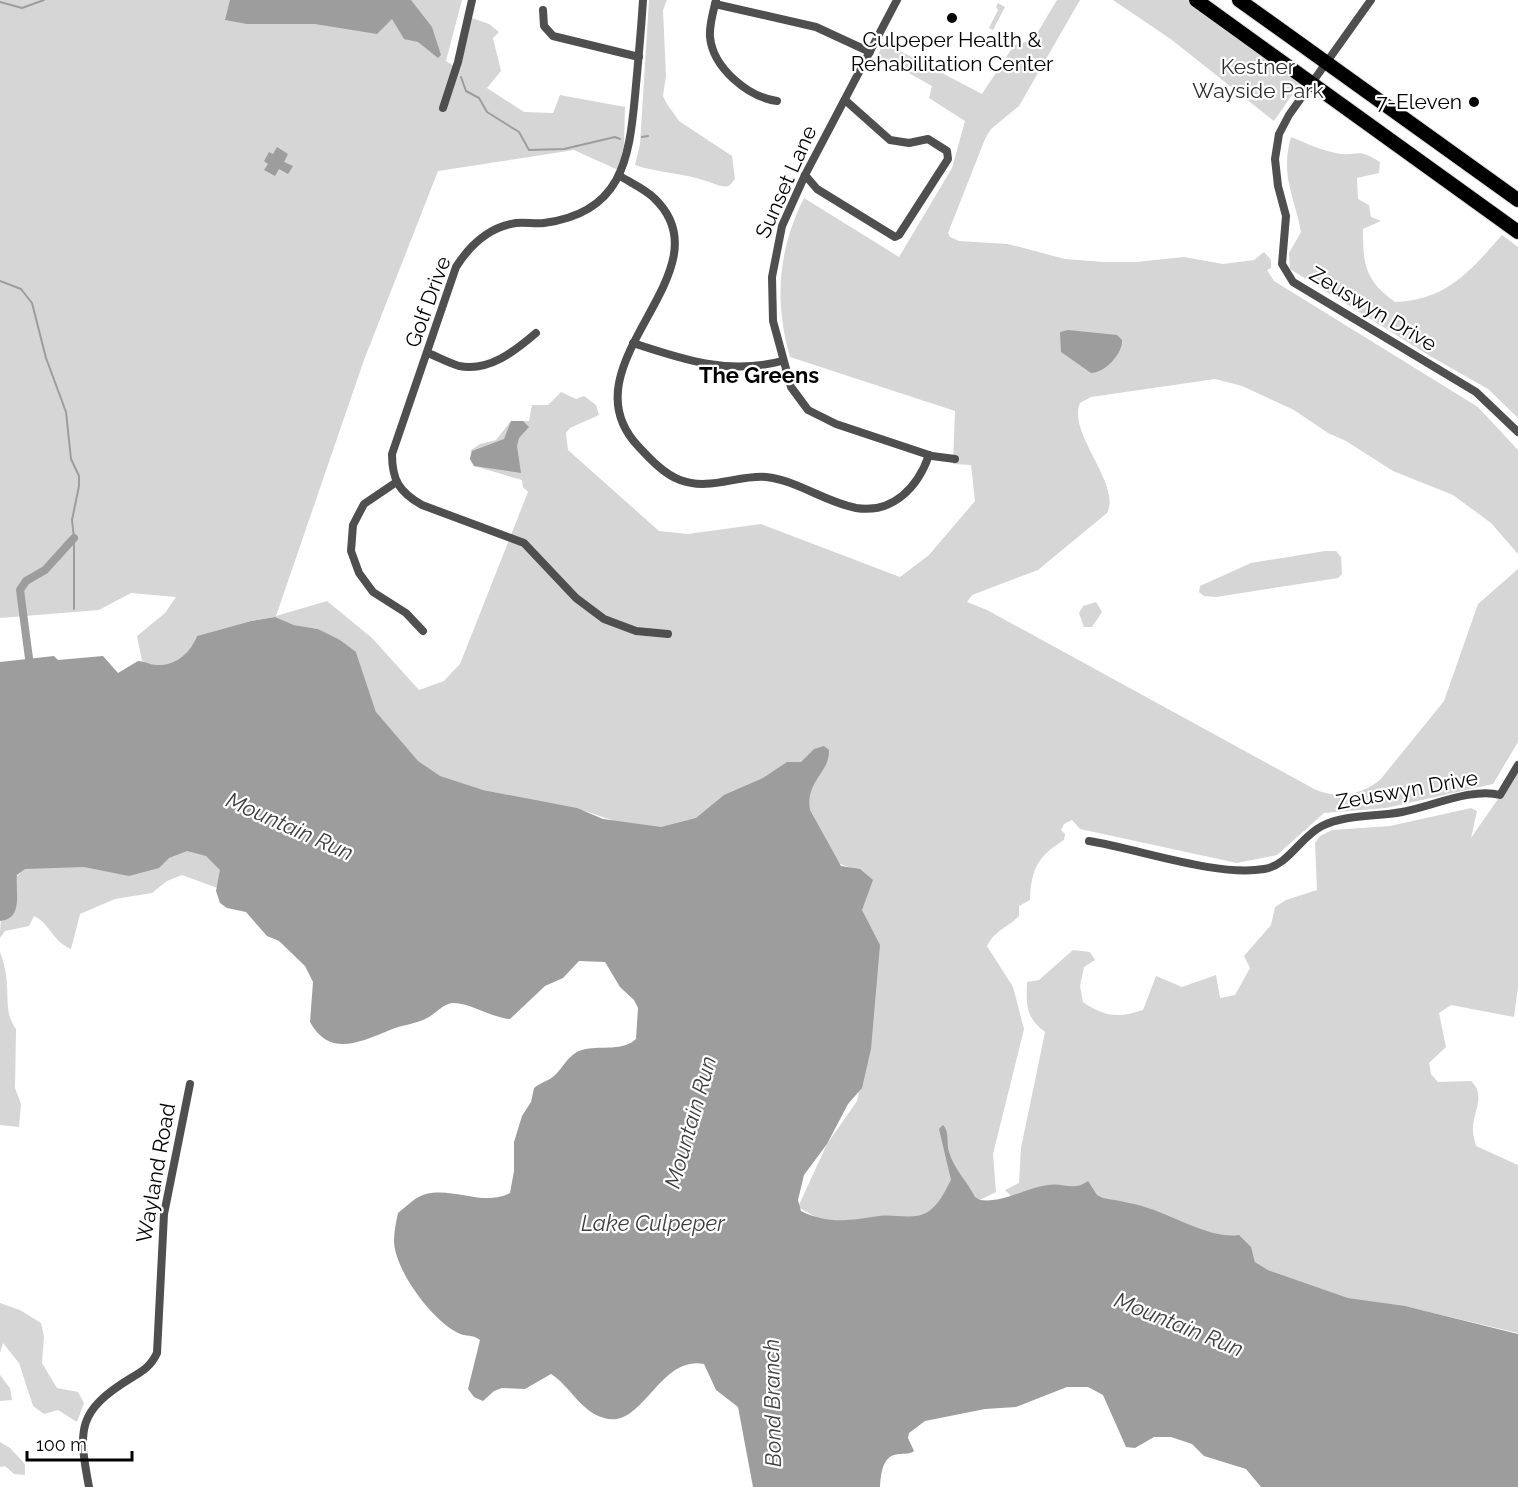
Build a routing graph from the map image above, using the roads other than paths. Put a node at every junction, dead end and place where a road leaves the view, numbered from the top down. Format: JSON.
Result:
{"nodes":[{"id":1,"x":472,"y":0,"type":"edge"},
{"id":2,"x":643,"y":0,"type":"edge"},
{"id":3,"x":897,"y":0,"type":"edge"},
{"id":4,"x":1196,"y":0,"type":"edge"},
{"id":5,"x":1239,"y":0,"type":"edge"},
{"id":6,"x":1371,"y":0,"type":"edge"},
{"id":7,"x":716,"y":2,"type":"edge"},
{"id":8,"x":543,"y":10,"type":"dead end"},
{"id":9,"x":870,"y":52,"type":"junction"},
{"id":10,"x":639,"y":57,"type":"junction"},
{"id":11,"x":1327,"y":62,"type":"junction"},
{"id":12,"x":1312,"y":84,"type":"junction"},
{"id":13,"x":845,"y":100,"type":"junction"},
{"id":14,"x":777,"y":101,"type":"dead end"},
{"id":15,"x":443,"y":108,"type":"dead end"},
{"id":16,"x":805,"y":175,"type":"junction"},
{"id":17,"x":620,"y":176,"type":"junction"},
{"id":18,"x":1518,"y":200,"type":"edge"},
{"id":19,"x":1518,"y":232,"type":"edge"},
{"id":20,"x":536,"y":333,"type":"dead end"},
{"id":21,"x":633,"y":343,"type":"junction"},
{"id":22,"x":428,"y":353,"type":"junction"},
{"id":23,"x":782,"y":361,"type":"junction"},
{"id":24,"x":1518,"y":432,"type":"edge"},
{"id":25,"x":929,"y":455,"type":"junction"},
{"id":26,"x":955,"y":459,"type":"dead end"},
{"id":27,"x":395,"y":483,"type":"junction"},
{"id":28,"x":423,"y":631,"type":"dead end"},
{"id":29,"x":668,"y":634,"type":"dead end"},
{"id":30,"x":1518,"y":765,"type":"edge"},
{"id":31,"x":1089,"y":841,"type":"dead end"},
{"id":32,"x":190,"y":1084,"type":"dead end"},
{"id":33,"x":88,"y":1487,"type":"edge"}],
"edges":[{"from":1,"to":15,"type":"street"},
{"from":2,"to":10,"type":"street","name":"Golf Drive"},
{"from":3,"to":9,"type":"street","name":"Sunset Lane"},
{"from":4,"to":12,"type":"main road"},
{"from":5,"to":11,"type":"main road"},
{"from":6,"to":11,"type":"street","name":"Zeuswyn Drive"},
{"from":7,"to":9,"type":"street"},
{"from":7,"to":14,"type":"street"},
{"from":8,"to":10,"type":"street"},
{"from":9,"to":13,"type":"street","name":"Sunset Lane"},
{"from":10,"to":17,"type":"street","name":"Golf Drive"},
{"from":11,"to":12,"type":"street","name":"Zeuswyn Drive"},
{"from":11,"to":18,"type":"main road"},
{"from":12,"to":19,"type":"main road"},
{"from":12,"to":24,"type":"street","name":"Zeuswyn Drive"},
{"from":13,"to":16,"type":"street","name":"Sunset Lane"},
{"from":13,"to":16,"type":"street"},
{"from":16,"to":23,"type":"street","name":"Sunset Lane"},
{"from":17,"to":21,"type":"street"},
{"from":17,"to":22,"type":"street","name":"Golf Drive"},
{"from":20,"to":22,"type":"street"},
{"from":21,"to":23,"type":"street"},
{"from":21,"to":25,"type":"street"},
{"from":22,"to":27,"type":"street","name":"Golf Drive"},
{"from":23,"to":25,"type":"street","name":"Sunset Lane"},
{"from":25,"to":26,"type":"street","name":"Sunset Lane"},
{"from":27,"to":28,"type":"street"},
{"from":27,"to":29,"type":"street"},
{"from":30,"to":31,"type":"street","name":"Zeuswyn Drive"},
{"from":32,"to":33,"type":"street","name":"Wayland Road"}]}
